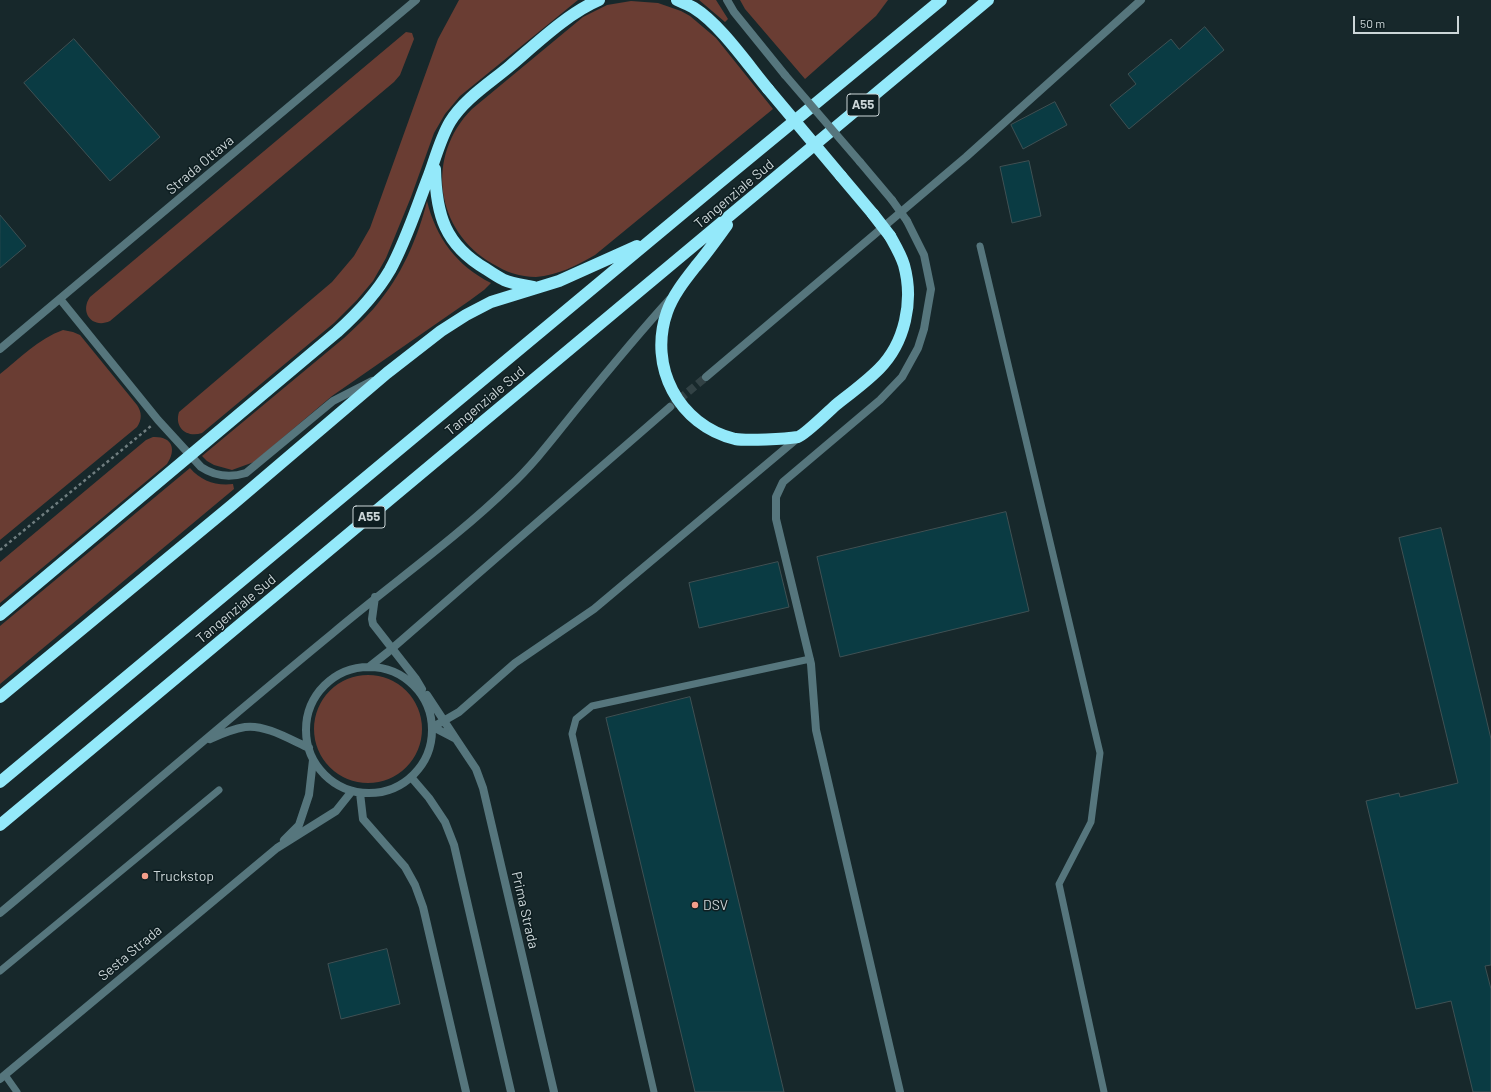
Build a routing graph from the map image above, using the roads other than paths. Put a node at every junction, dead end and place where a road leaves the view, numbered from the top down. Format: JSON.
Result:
{"nodes":[{"id":1,"x":416,"y":0,"type":"edge"},
{"id":2,"x":600,"y":0,"type":"edge"},
{"id":3,"x":677,"y":0,"type":"edge"},
{"id":4,"x":727,"y":0,"type":"edge"},
{"id":5,"x":941,"y":0,"type":"edge"},
{"id":6,"x":988,"y":0,"type":"edge"},
{"id":7,"x":1141,"y":0,"type":"edge"},
{"id":8,"x":435,"y":162,"type":"junction"},
{"id":9,"x":738,"y":210,"type":"junction"},
{"id":10,"x":652,"y":239,"type":"junction"},
{"id":11,"x":980,"y":246,"type":"dead end"},
{"id":12,"x":535,"y":288,"type":"junction"},
{"id":13,"x":678,"y":290,"type":"junction"},
{"id":14,"x":60,"y":299,"type":"junction"},
{"id":15,"x":0,"y":349,"type":"edge"},
{"id":16,"x":387,"y":373,"type":"junction"},
{"id":17,"x":706,"y":377,"type":"tunnel mouth"},
{"id":18,"x":670,"y":407,"type":"tunnel mouth"},
{"id":19,"x":800,"y":437,"type":"junction"},
{"id":20,"x":192,"y":455,"type":"junction"},
{"id":21,"x":376,"y":597,"type":"junction"},
{"id":22,"x":0,"y":615,"type":"edge"},
{"id":23,"x":392,"y":648,"type":"junction"},
{"id":24,"x":810,"y":659,"type":"junction"},
{"id":25,"x":369,"y":667,"type":"junction"},
{"id":26,"x":416,"y":679,"type":"junction"},
{"id":27,"x":0,"y":697,"type":"edge"},
{"id":28,"x":430,"y":710,"type":"junction"},
{"id":29,"x":444,"y":720,"type":"junction"},
{"id":30,"x":433,"y":727,"type":"junction"},
{"id":31,"x":456,"y":739,"type":"junction"},
{"id":32,"x":200,"y":743,"type":"junction"},
{"id":33,"x":309,"y":748,"type":"junction"},
{"id":34,"x":313,"y":760,"type":"junction"},
{"id":35,"x":411,"y":777,"type":"junction"},
{"id":36,"x":0,"y":782,"type":"edge"},
{"id":37,"x":219,"y":790,"type":"dead end"},
{"id":38,"x":356,"y":792,"type":"junction"},
{"id":39,"x":0,"y":825,"type":"edge"},
{"id":40,"x":277,"y":848,"type":"junction"},
{"id":41,"x":0,"y":913,"type":"edge"},
{"id":42,"x":0,"y":971,"type":"edge"},
{"id":43,"x":3,"y":1077,"type":"edge"},
{"id":44,"x":17,"y":1092,"type":"edge"},
{"id":45,"x":466,"y":1092,"type":"edge"},
{"id":46,"x":511,"y":1092,"type":"edge"},
{"id":47,"x":554,"y":1092,"type":"edge"},
{"id":48,"x":654,"y":1092,"type":"edge"},
{"id":49,"x":900,"y":1092,"type":"edge"},
{"id":50,"x":1104,"y":1092,"type":"edge"}],
"edges":[{"from":1,"to":14,"type":"street","name":"Strada Ottava"},
{"from":2,"to":8,"type":"highway"},
{"from":3,"to":19,"type":"highway","bridge":true},
{"from":4,"to":24,"type":"street","bridge":true},
{"from":5,"to":10,"type":"highway","name":"Tangenziale Sud","number":"A55"},
{"from":6,"to":9,"type":"highway","name":"Tangenziale Sud","number":"A55"},
{"from":7,"to":17,"type":"street"},
{"from":8,"to":12,"type":"highway"},
{"from":8,"to":20,"type":"highway"},
{"from":9,"to":13,"type":"highway"},
{"from":9,"to":39,"type":"highway","name":"Tangenziale Sud","number":"A55"},
{"from":10,"to":12,"type":"highway"},
{"from":10,"to":36,"type":"highway","name":"Tangenziale Sud","number":"A55"},
{"from":11,"to":50,"type":"lane"},
{"from":12,"to":16,"type":"highway"},
{"from":13,"to":19,"type":"highway"},
{"from":13,"to":21,"type":"street"},
{"from":14,"to":15,"type":"street","name":"Strada Ottava"},
{"from":14,"to":20,"type":"street"},
{"from":16,"to":20,"type":"street"},
{"from":16,"to":27,"type":"highway"},
{"from":18,"to":23,"type":"street"},
{"from":19,"to":29,"type":"street"},
{"from":20,"to":22,"type":"highway"},
{"from":21,"to":23,"type":"street"},
{"from":21,"to":32,"type":"street"},
{"from":23,"to":25,"type":"street"},
{"from":23,"to":26,"type":"street"},
{"from":24,"to":48,"type":"lane"},
{"from":24,"to":49,"type":"street"},
{"from":25,"to":28,"type":"street"},
{"from":25,"to":33,"type":"street"},
{"from":26,"to":28,"type":"street"},
{"from":26,"to":29,"type":"street","name":"Prima Strada"},
{"from":28,"to":30,"type":"street"},
{"from":29,"to":30,"type":"street"},
{"from":29,"to":31,"type":"street","name":"Prima Strada"},
{"from":30,"to":31,"type":"street","name":"Prima Strada"},
{"from":30,"to":35,"type":"street"},
{"from":31,"to":47,"type":"street","name":"Prima Strada"},
{"from":32,"to":33,"type":"street"},
{"from":32,"to":41,"type":"street"},
{"from":33,"to":34,"type":"street"},
{"from":34,"to":38,"type":"street"},
{"from":34,"to":40,"type":"street","name":"Sesta Strada"},
{"from":35,"to":38,"type":"street"},
{"from":35,"to":46,"type":"street"},
{"from":37,"to":42,"type":"lane"},
{"from":38,"to":40,"type":"street","name":"Sesta Strada"},
{"from":38,"to":45,"type":"street"},
{"from":40,"to":43,"type":"street","name":"Sesta Strada"},
{"from":43,"to":44,"type":"lane"}]}
